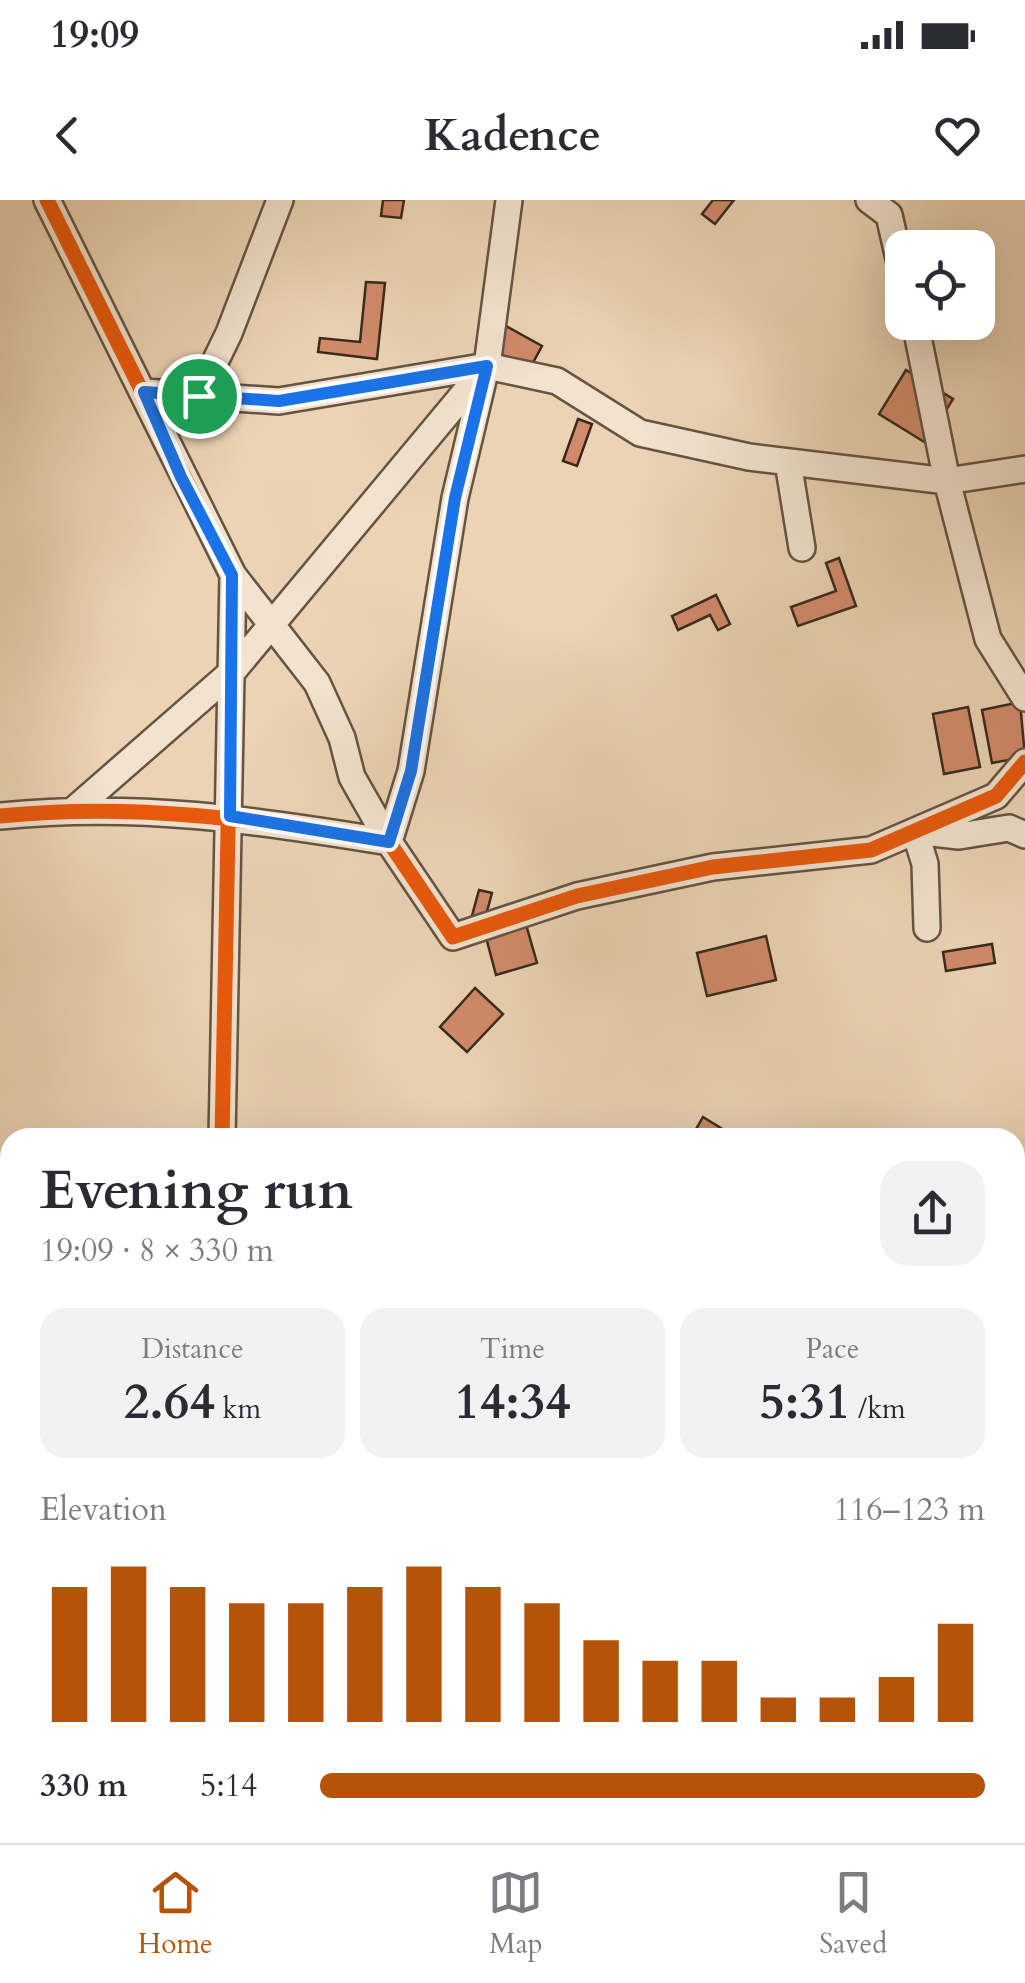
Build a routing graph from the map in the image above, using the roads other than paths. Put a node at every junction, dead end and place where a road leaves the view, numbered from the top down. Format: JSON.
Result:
{"nodes":[{"id":1,"x":47,"y":200,"type":"edge"},
{"id":2,"x":280,"y":200,"type":"edge"},
{"id":3,"x":510,"y":200,"type":"edge"},
{"id":4,"x":870,"y":200,"type":"edge"},
{"id":5,"x":892,"y":230,"type":"edge"},
{"id":6,"x":918,"y":340,"type":"edge"},
{"id":7,"x":487,"y":366,"type":"junction"},
{"id":8,"x":144,"y":392,"type":"junction"},
{"id":9,"x":199,"y":396,"type":"junction"},
{"id":10,"x":788,"y":462,"type":"junction"},
{"id":11,"x":1025,"y":468,"type":"edge"},
{"id":12,"x":947,"y":481,"type":"junction"},
{"id":13,"x":802,"y":548,"type":"dead end"},
{"id":14,"x":232,"y":575,"type":"junction"},
{"id":15,"x":274,"y":623,"type":"junction"},
{"id":16,"x":233,"y":671,"type":"junction"},
{"id":17,"x":1025,"y":698,"type":"edge"},
{"id":18,"x":1025,"y":762,"type":"edge"},
{"id":19,"x":76,"y":808,"type":"junction"},
{"id":20,"x":0,"y":816,"type":"edge"},
{"id":21,"x":230,"y":816,"type":"junction"},
{"id":22,"x":915,"y":831,"type":"junction"},
{"id":23,"x":1025,"y":835,"type":"edge"},
{"id":24,"x":389,"y":842,"type":"junction"},
{"id":25,"x":926,"y":928,"type":"dead end"},
{"id":26,"x":222,"y":1128,"type":"edge"}],
"edges":[{"from":1,"to":8,"type":"street"},
{"from":2,"to":9,"type":"street"},
{"from":3,"to":7,"type":"street"},
{"from":4,"to":5,"type":"street"},
{"from":6,"to":12,"type":"street"},
{"from":7,"to":9,"type":"street"},
{"from":7,"to":10,"type":"street"},
{"from":7,"to":15,"type":"street"},
{"from":7,"to":24,"type":"street"},
{"from":8,"to":9,"type":"street"},
{"from":8,"to":14,"type":"street"},
{"from":10,"to":12,"type":"street"},
{"from":10,"to":13,"type":"street"},
{"from":11,"to":12,"type":"street"},
{"from":12,"to":17,"type":"street"},
{"from":14,"to":15,"type":"street"},
{"from":14,"to":16,"type":"street"},
{"from":15,"to":16,"type":"street"},
{"from":15,"to":24,"type":"street"},
{"from":16,"to":19,"type":"street"},
{"from":16,"to":21,"type":"street"},
{"from":18,"to":22,"type":"street"},
{"from":19,"to":20,"type":"street"},
{"from":19,"to":21,"type":"street"},
{"from":21,"to":24,"type":"street"},
{"from":21,"to":26,"type":"street"},
{"from":22,"to":23,"type":"street"},
{"from":22,"to":24,"type":"street"},
{"from":22,"to":25,"type":"street"}]}
